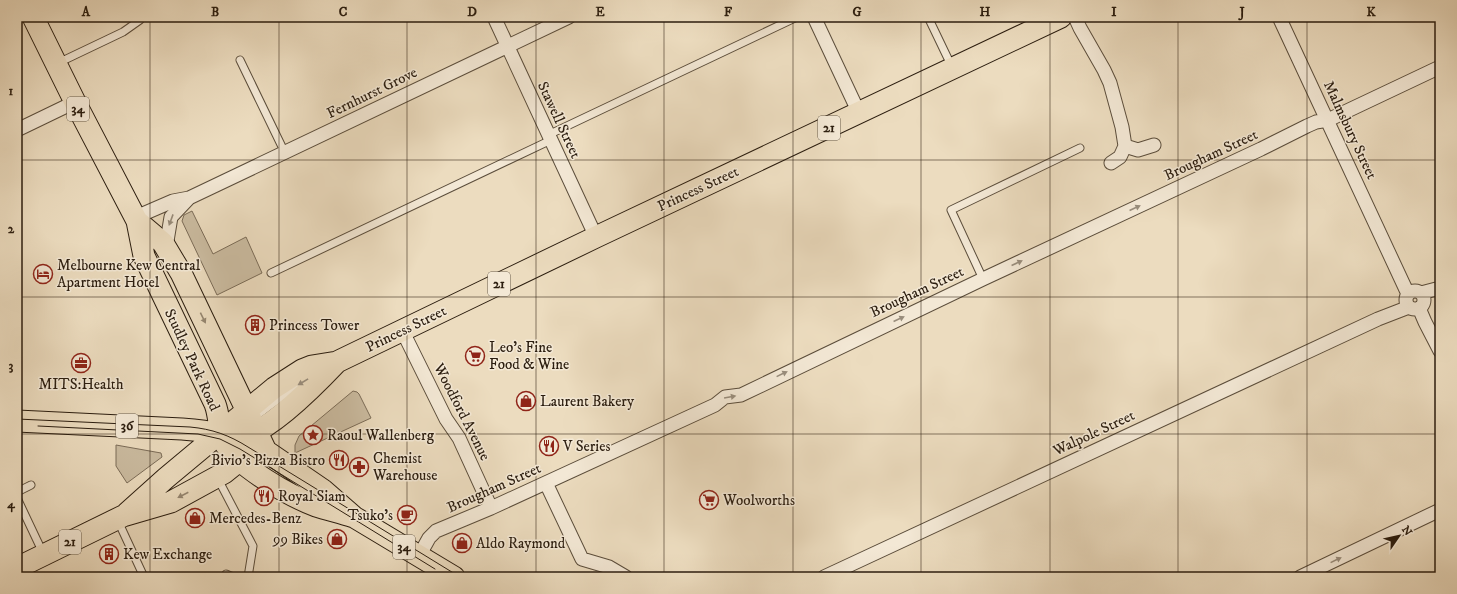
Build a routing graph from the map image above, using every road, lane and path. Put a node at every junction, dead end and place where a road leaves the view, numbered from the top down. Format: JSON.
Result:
{"nodes":[{"id":1,"x":33,"y":17,"type":"edge"},
{"id":2,"x":494,"y":17,"type":"edge"},
{"id":3,"x":569,"y":17,"type":"edge"},
{"id":4,"x":797,"y":17,"type":"edge"},
{"id":5,"x":814,"y":17,"type":"edge"},
{"id":6,"x":928,"y":17,"type":"edge"},
{"id":7,"x":1061,"y":17,"type":"edge"},
{"id":8,"x":1075,"y":17,"type":"edge"},
{"id":9,"x":1279,"y":17,"type":"edge"},
{"id":10,"x":140,"y":20,"type":"dead end"},
{"id":11,"x":507,"y":47,"type":"junction"},
{"id":12,"x":240,"y":60,"type":"dead end"},
{"id":13,"x":56,"y":64,"type":"junction"},
{"id":14,"x":1440,"y":67,"type":"edge"},
{"id":15,"x":952,"y":68,"type":"junction"},
{"id":16,"x":75,"y":102,"type":"junction"},
{"id":17,"x":859,"y":113,"type":"junction"},
{"id":18,"x":1328,"y":120,"type":"junction"},
{"id":19,"x":17,"y":130,"type":"edge"},
{"id":20,"x":549,"y":137,"type":"junction"},
{"id":21,"x":1154,"y":145,"type":"dead end"},
{"id":22,"x":1125,"y":146,"type":"junction"},
{"id":23,"x":1080,"y":148,"type":"dead end"},
{"id":24,"x":285,"y":153,"type":"junction"},
{"id":25,"x":1111,"y":163,"type":"dead end"},
{"id":26,"x":188,"y":198,"type":"junction"},
{"id":27,"x":136,"y":219,"type":"junction"},
{"id":28,"x":596,"y":237,"type":"junction"},
{"id":29,"x":166,"y":247,"type":"junction"},
{"id":30,"x":271,"y":272,"type":"dead end"},
{"id":31,"x":983,"y":279,"type":"junction"},
{"id":32,"x":1440,"y":288,"type":"edge"},
{"id":33,"x":1414,"y":299,"type":"junction"},
{"id":34,"x":402,"y":330,"type":"junction"},
{"id":35,"x":218,"y":349,"type":"junction"},
{"id":36,"x":1440,"y":351,"type":"edge"},
{"id":37,"x":337,"y":362,"type":"junction"},
{"id":38,"x":274,"y":388,"type":"junction"},
{"id":39,"x":17,"y":421,"type":"edge"},
{"id":40,"x":242,"y":430,"type":"junction"},
{"id":41,"x":240,"y":461,"type":"junction"},
{"id":42,"x":217,"y":477,"type":"junction"},
{"id":43,"x":546,"y":483,"type":"junction"},
{"id":44,"x":32,"y":485,"type":"dead end"},
{"id":45,"x":17,"y":492,"type":"edge"},
{"id":46,"x":17,"y":498,"type":"edge"},
{"id":47,"x":491,"y":508,"type":"junction"},
{"id":48,"x":1440,"y":510,"type":"edge"},
{"id":49,"x":354,"y":517,"type":"junction"},
{"id":50,"x":120,"y":518,"type":"junction"},
{"id":51,"x":44,"y":555,"type":"junction"},
{"id":52,"x":419,"y":556,"type":"junction"},
{"id":53,"x":17,"y":568,"type":"edge"},
{"id":54,"x":144,"y":577,"type":"edge"},
{"id":55,"x":248,"y":577,"type":"edge"},
{"id":56,"x":454,"y":577,"type":"edge"},
{"id":57,"x":626,"y":577,"type":"edge"},
{"id":58,"x":824,"y":577,"type":"edge"},
{"id":59,"x":1300,"y":577,"type":"edge"}],
"edges":[{"from":1,"to":13,"type":"main road","name":"Studley Park Road","number":"34"},
{"from":2,"to":11,"type":"street","name":"Stawell Street"},
{"from":3,"to":11,"type":"street","name":"Fernhurst Grove"},
{"from":4,"to":20,"type":"lane"},
{"from":5,"to":17,"type":"street"},
{"from":6,"to":15,"type":"lane"},
{"from":7,"to":15,"type":"main road","name":"Princess Street","number":"21"},
{"from":8,"to":22,"type":"street"},
{"from":9,"to":18,"type":"street","name":"Malmsbury Street"},
{"from":10,"to":13,"type":"lane"},
{"from":11,"to":20,"type":"street","name":"Stawell Street"},
{"from":11,"to":24,"type":"street","name":"Fernhurst Grove"},
{"from":12,"to":24,"type":"lane"},
{"from":13,"to":16,"type":"main road","name":"Studley Park Road","number":"34"},
{"from":14,"to":18,"type":"street","name":"Brougham Street"},
{"from":15,"to":17,"type":"main road","name":"Princess Street","number":"21"},
{"from":16,"to":19,"type":"street"},
{"from":16,"to":27,"type":"main road","name":"Studley Park Road","number":"34"},
{"from":17,"to":28,"type":"main road","name":"Princess Street","number":"21"},
{"from":31,"to":18,"type":"street","name":"Brougham Street","one_way":true},
{"from":18,"to":33,"type":"street","name":"Malmsbury Street"},
{"from":20,"to":28,"type":"street","name":"Stawell Street"},
{"from":20,"to":30,"type":"lane"},
{"from":21,"to":22,"type":"street"},
{"from":22,"to":25,"type":"street"},
{"from":23,"to":31,"type":"lane"},
{"from":24,"to":26,"type":"street","name":"Fernhurst Grove"},
{"from":26,"to":27,"type":"street","name":"Fernhurst Grove"},
{"from":26,"to":29,"type":"street","name":"Fernhurst Grove","one_way":true},
{"from":27,"to":29,"type":"main road","name":"Studley Park Road","number":"34"},
{"from":27,"to":40,"type":"main road","name":"Studley Park Road","number":"34"},
{"from":28,"to":34,"type":"main road","name":"Princess Street","number":"21"},
{"from":29,"to":35,"type":"main road","name":"Studley Park Road","number":"34","one_way":true},
{"from":43,"to":31,"type":"street","name":"Brougham Street","one_way":true},
{"from":32,"to":33,"type":"street","name":"Walpole Street"},
{"from":33,"to":36,"type":"street","name":"Malmsbury Street"},
{"from":33,"to":58,"type":"street","name":"Walpole Street"},
{"from":34,"to":37,"type":"main road","name":"Princess Street","number":"21"},
{"from":34,"to":47,"type":"street","name":"Woodford Avenue"},
{"from":35,"to":38,"type":"main road"},
{"from":35,"to":40,"type":"main road","name":"Studley Park Road","number":"34"},
{"from":38,"to":37,"type":"main road","name":"Princess Street","number":"21","one_way":true},
{"from":37,"to":40,"type":"main road","name":"Princess Street","number":"21"},
{"from":38,"to":40,"type":"main road","name":"Princess Street","number":"21"},
{"from":39,"to":40,"type":"main road","number":"36"},
{"from":40,"to":41,"type":"main road","number":"34"},
{"from":40,"to":41,"type":"main road","name":"Princess Street","number":"21"},
{"from":40,"to":49,"type":"main road","number":"34"},
{"from":40,"to":50,"type":"main road","number":"21"},
{"from":41,"to":42,"type":"main road","number":"21"},
{"from":41,"to":49,"type":"main road","number":"34"},
{"from":42,"to":50,"type":"main road","number":"21","one_way":true},
{"from":42,"to":55,"type":"lane"},
{"from":43,"to":47,"type":"street","name":"Brougham Street"},
{"from":43,"to":57,"type":"street"},
{"from":44,"to":45,"type":"lane"},
{"from":46,"to":51,"type":"lane"},
{"from":47,"to":52,"type":"street","name":"Brougham Street"},
{"from":59,"to":48,"type":"street","one_way":true},
{"from":49,"to":52,"type":"main road","number":"34"},
{"from":50,"to":51,"type":"main road","number":"21"},
{"from":50,"to":54,"type":"lane"},
{"from":51,"to":53,"type":"main road","number":"21"},
{"from":52,"to":56,"type":"main road","number":"34"}]}
